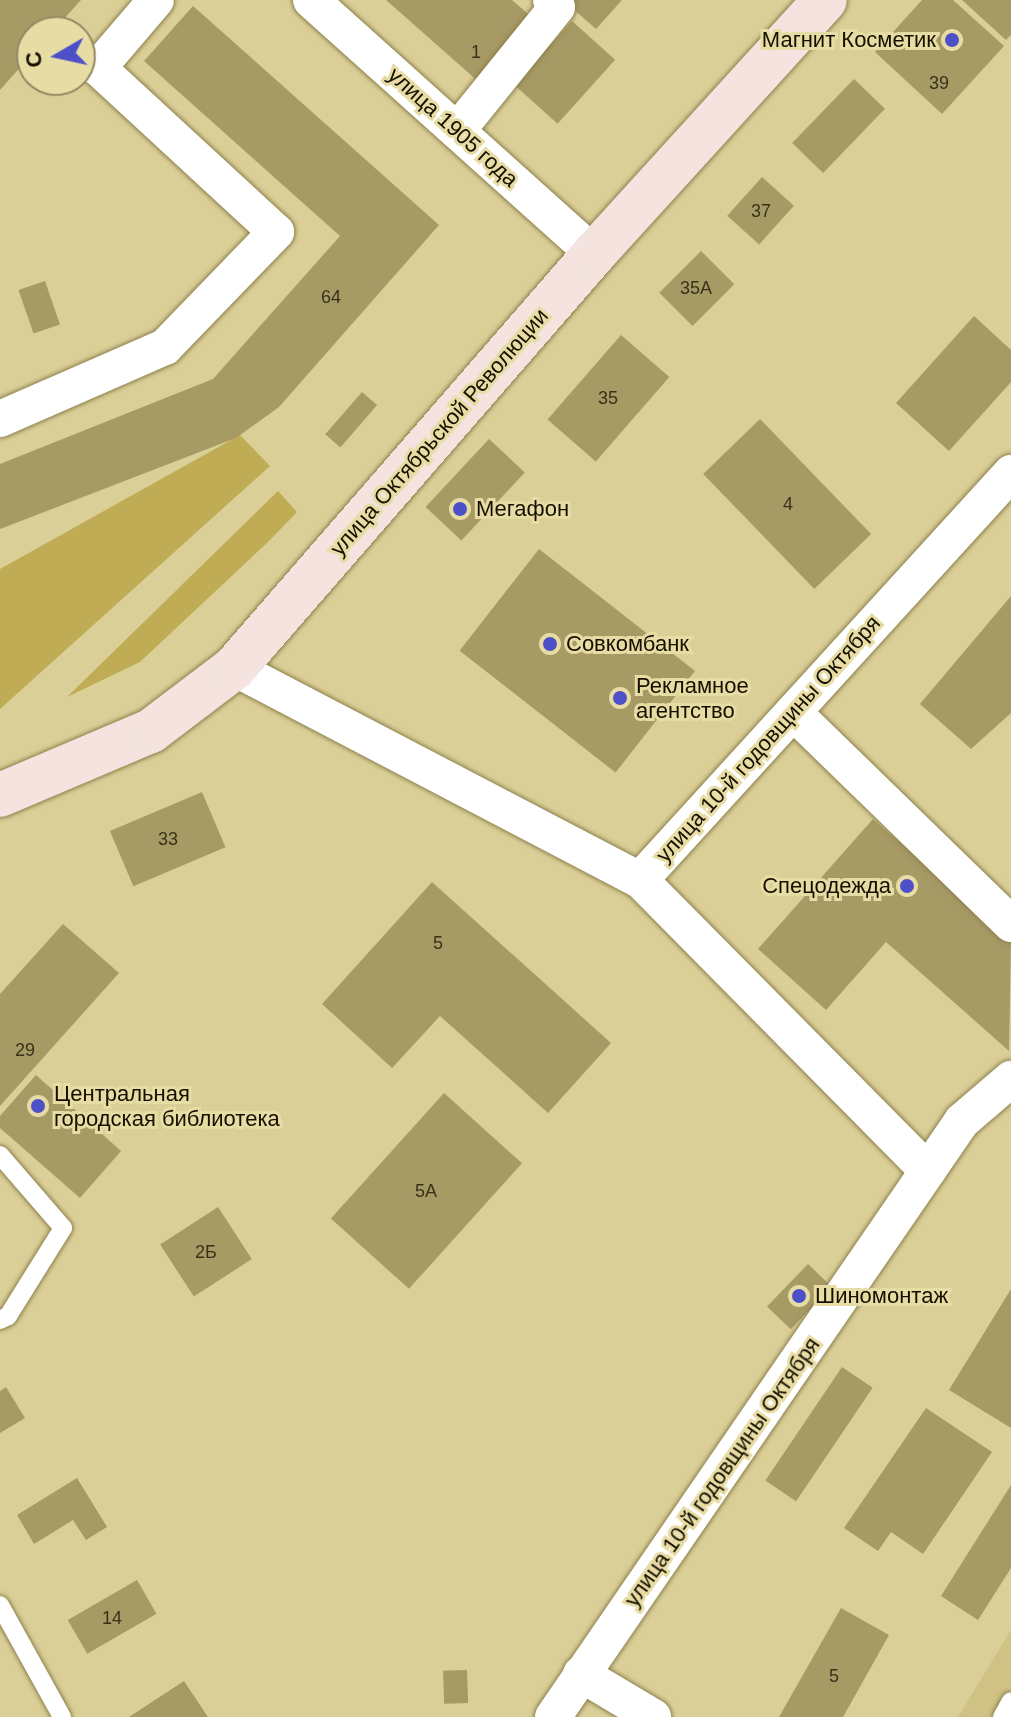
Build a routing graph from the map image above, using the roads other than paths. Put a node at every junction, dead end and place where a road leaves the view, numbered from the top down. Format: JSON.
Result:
{"nodes":[{"id":1,"x":156,"y":0,"type":"edge"},
{"id":2,"x":311,"y":0,"type":"edge"},
{"id":3,"x":551,"y":0,"type":"edge"},
{"id":4,"x":825,"y":0,"type":"edge"},
{"id":5,"x":457,"y":131,"type":"junction"},
{"id":6,"x":594,"y":254,"type":"junction"},
{"id":7,"x":0,"y":419,"type":"edge"},
{"id":8,"x":1011,"y":473,"type":"edge"},
{"id":9,"x":234,"y":668,"type":"junction"},
{"id":10,"x":793,"y":712,"type":"junction"},
{"id":11,"x":0,"y":795,"type":"edge"},
{"id":12,"x":640,"y":880,"type":"junction"},
{"id":13,"x":1011,"y":924,"type":"edge"},
{"id":14,"x":1011,"y":1079,"type":"edge"},
{"id":15,"x":0,"y":1155,"type":"edge"},
{"id":16,"x":928,"y":1171,"type":"junction"},
{"id":17,"x":0,"y":1320,"type":"edge"},
{"id":18,"x":0,"y":1605,"type":"edge"},
{"id":19,"x":581,"y":1674,"type":"junction"},
{"id":20,"x":1011,"y":1701,"type":"edge"},
{"id":21,"x":62,"y":1717,"type":"edge"},
{"id":22,"x":553,"y":1717,"type":"edge"},
{"id":23,"x":653,"y":1717,"type":"edge"},
{"id":24,"x":1002,"y":1717,"type":"edge"}],
"edges":[{"from":1,"to":7,"type":"street"},
{"from":2,"to":5,"type":"street","name":"улица 1905 года"},
{"from":3,"to":5,"type":"street"},
{"from":4,"to":6,"type":"main road","name":"улица Октябрьской Революции"},
{"from":5,"to":6,"type":"street","name":"улица 1905 года"},
{"from":6,"to":9,"type":"main road","name":"улица Октябрьской Революции"},
{"from":8,"to":10,"type":"street","name":"улица 10-й годовщины Октября"},
{"from":9,"to":11,"type":"main road","name":"улица Октябрьской Революции"},
{"from":9,"to":12,"type":"street","name":"улица 10-й годовщины Октября"},
{"from":10,"to":12,"type":"street","name":"улица 10-й годовщины Октября"},
{"from":10,"to":13,"type":"street"},
{"from":12,"to":16,"type":"street"},
{"from":14,"to":16,"type":"street","name":"улица 10-й годовщины Октября"},
{"from":15,"to":17,"type":"lane"},
{"from":16,"to":19,"type":"street","name":"улица 10-й годовщины Октября"},
{"from":18,"to":21,"type":"lane"},
{"from":19,"to":22,"type":"street","name":"улица 10-й годовщины Октября"},
{"from":19,"to":23,"type":"street"},
{"from":20,"to":24,"type":"lane"}]}
